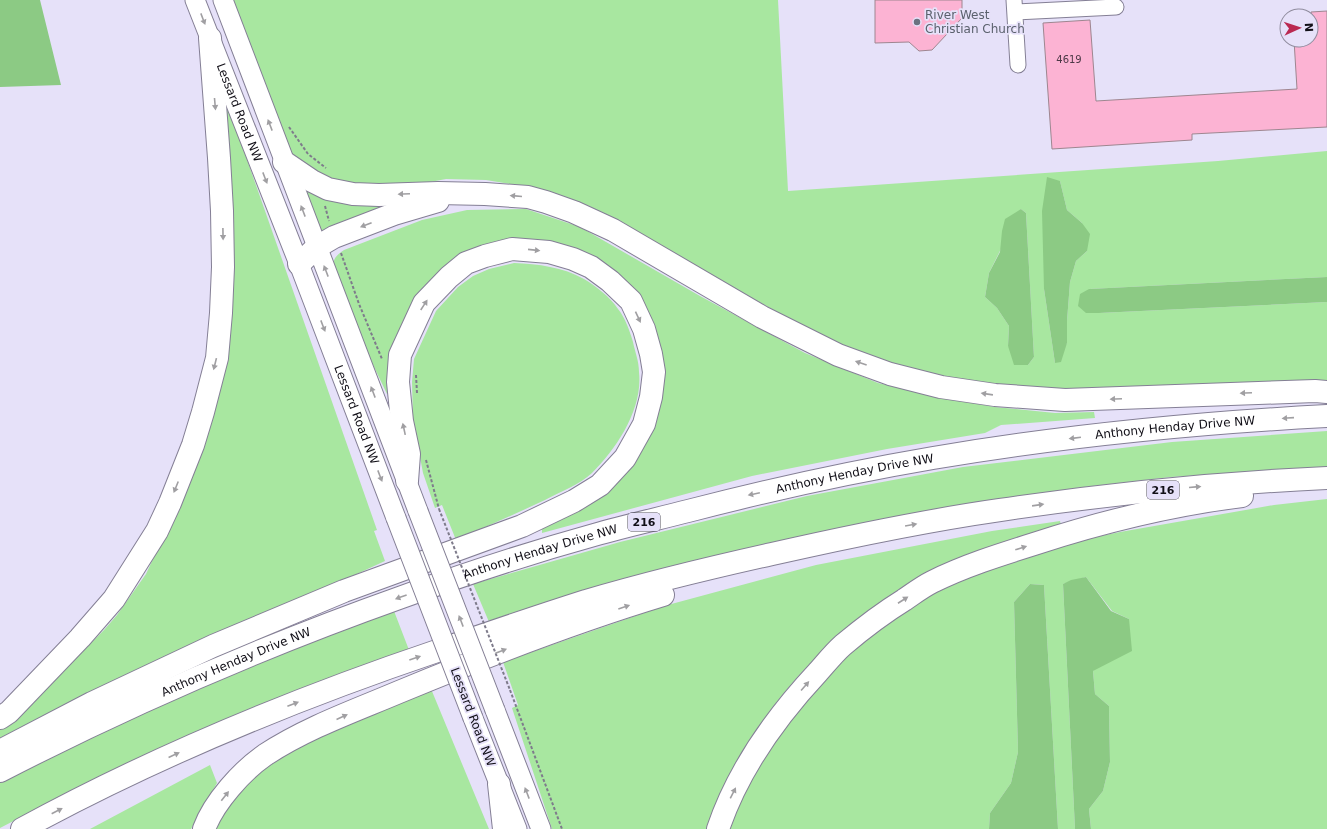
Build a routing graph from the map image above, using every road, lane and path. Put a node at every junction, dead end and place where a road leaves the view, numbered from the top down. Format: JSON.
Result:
{"nodes":[{"id":1,"x":195,"y":0,"type":"edge"},
{"id":2,"x":223,"y":0,"type":"edge"},
{"id":3,"x":1082,"y":4,"type":"edge"},
{"id":4,"x":1015,"y":6,"type":"edge"},
{"id":5,"x":1116,"y":7,"type":"dead end"},
{"id":6,"x":210,"y":38,"type":"junction"},
{"id":7,"x":1018,"y":65,"type":"dead end"},
{"id":8,"x":287,"y":121,"type":"dead end"},
{"id":9,"x":284,"y":162,"type":"junction"},
{"id":10,"x":327,"y":169,"type":"dead end"},
{"id":11,"x":485,"y":194,"type":"junction"},
{"id":12,"x":324,"y":200,"type":"dead end"},
{"id":13,"x":326,"y":242,"type":"junction"},
{"id":14,"x":299,"y":264,"type":"junction"},
{"id":15,"x":384,"y":364,"type":"dead end"},
{"id":16,"x":1327,"y":392,"type":"edge"},
{"id":17,"x":1327,"y":416,"type":"edge"},
{"id":18,"x":1327,"y":478,"type":"edge"},
{"id":19,"x":407,"y":481,"type":"junction"},
{"id":20,"x":1327,"y":485,"type":"edge"},
{"id":21,"x":439,"y":509,"type":"dead end"},
{"id":22,"x":890,"y":529,"type":"junction"},
{"id":23,"x":0,"y":718,"type":"edge"},
{"id":24,"x":0,"y":751,"type":"edge"},
{"id":25,"x":0,"y":771,"type":"edge"},
{"id":26,"x":499,"y":784,"type":"junction"},
{"id":27,"x":22,"y":829,"type":"edge"},
{"id":28,"x":204,"y":829,"type":"edge"},
{"id":29,"x":504,"y":829,"type":"edge"},
{"id":30,"x":516,"y":829,"type":"edge"},
{"id":31,"x":541,"y":829,"type":"edge"},
{"id":32,"x":562,"y":829,"type":"edge"},
{"id":33,"x":718,"y":829,"type":"edge"}],
"edges":[{"from":1,"to":6,"type":"main road","name":"Lessard Road NW","one_way":true},
{"from":9,"to":2,"type":"main road","name":"Lessard Road NW","one_way":true},
{"from":3,"to":4,"type":"street"},
{"from":3,"to":5,"type":"street"},
{"from":4,"to":7,"type":"street"},
{"from":6,"to":14,"type":"main road","name":"Lessard Road NW","one_way":true},
{"from":6,"to":23,"type":"highway","one_way":true},
{"from":8,"to":10,"type":"path"},
{"from":11,"to":9,"type":"highway","one_way":true},
{"from":13,"to":9,"type":"main road","name":"Lessard Road NW","one_way":true},
{"from":11,"to":13,"type":"highway","one_way":true},
{"from":16,"to":11,"type":"highway","one_way":true},
{"from":12,"to":13,"type":"path"},
{"from":13,"to":14,"type":"highway"},
{"from":13,"to":15,"type":"path"},
{"from":19,"to":13,"type":"main road","name":"Lessard Road NW","one_way":true},
{"from":14,"to":26,"type":"main road","name":"Lessard Road NW","one_way":true,"bridge":true},
{"from":17,"to":25,"type":"highway","name":"Anthony Henday Drive NW","number":"216","one_way":true},
{"from":22,"to":18,"type":"highway","number":"216","one_way":true},
{"from":19,"to":24,"type":"highway","one_way":true},
{"from":31,"to":19,"type":"main road","name":"Lessard Road NW","one_way":true,"bridge":true},
{"from":33,"to":20,"type":"highway","one_way":true},
{"from":21,"to":32,"type":"path","bridge":true},
{"from":27,"to":22,"type":"highway","number":"216","one_way":true},
{"from":28,"to":22,"type":"highway","one_way":true},
{"from":26,"to":29,"type":"highway"},
{"from":26,"to":30,"type":"main road","name":"Lessard Road NW"}]}
